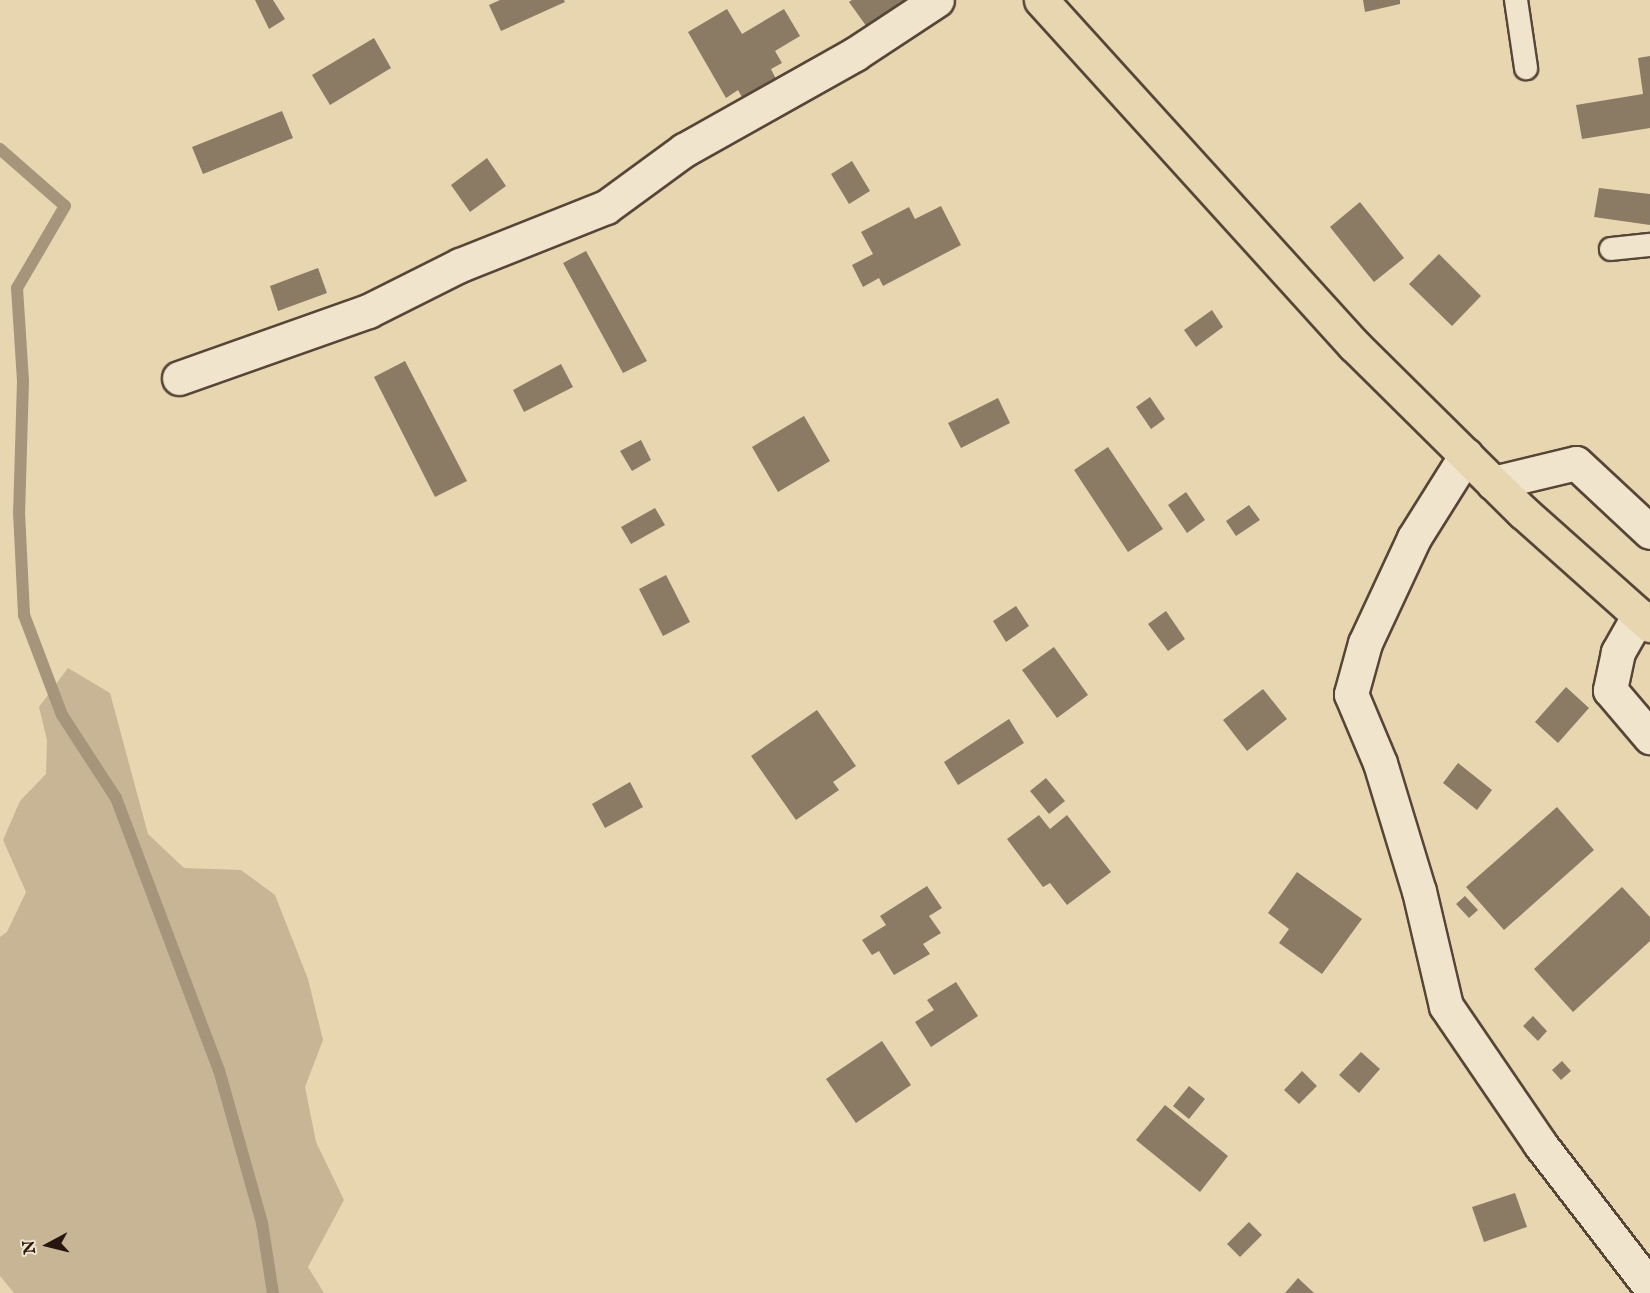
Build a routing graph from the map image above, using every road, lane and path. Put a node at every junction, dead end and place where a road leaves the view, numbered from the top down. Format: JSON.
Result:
{"nodes":[{"id":1,"x":937,"y":0,"type":"edge"},
{"id":2,"x":1041,"y":0,"type":"edge"},
{"id":3,"x":1516,"y":0,"type":"edge"},
{"id":4,"x":1526,"y":68,"type":"dead end"},
{"id":5,"x":1650,"y":245,"type":"edge"},
{"id":6,"x":1611,"y":249,"type":"dead end"},
{"id":7,"x":179,"y":378,"type":"dead end"},
{"id":8,"x":1466,"y":455,"type":"junction"},
{"id":9,"x":1493,"y":483,"type":"junction"},
{"id":10,"x":1650,"y":532,"type":"edge"},
{"id":11,"x":1645,"y":620,"type":"edge"},
{"id":12,"x":1650,"y":737,"type":"edge"},
{"id":13,"x":1650,"y":1287,"type":"edge"}],
"edges":[{"from":1,"to":7,"type":"street"},
{"from":2,"to":8,"type":"main road"},
{"from":3,"to":4,"type":"lane"},
{"from":5,"to":6,"type":"lane"},
{"from":8,"to":9,"type":"main road"},
{"from":8,"to":13,"type":"street"},
{"from":9,"to":10,"type":"street"},
{"from":9,"to":11,"type":"main road"},
{"from":11,"to":12,"type":"street"}]}
